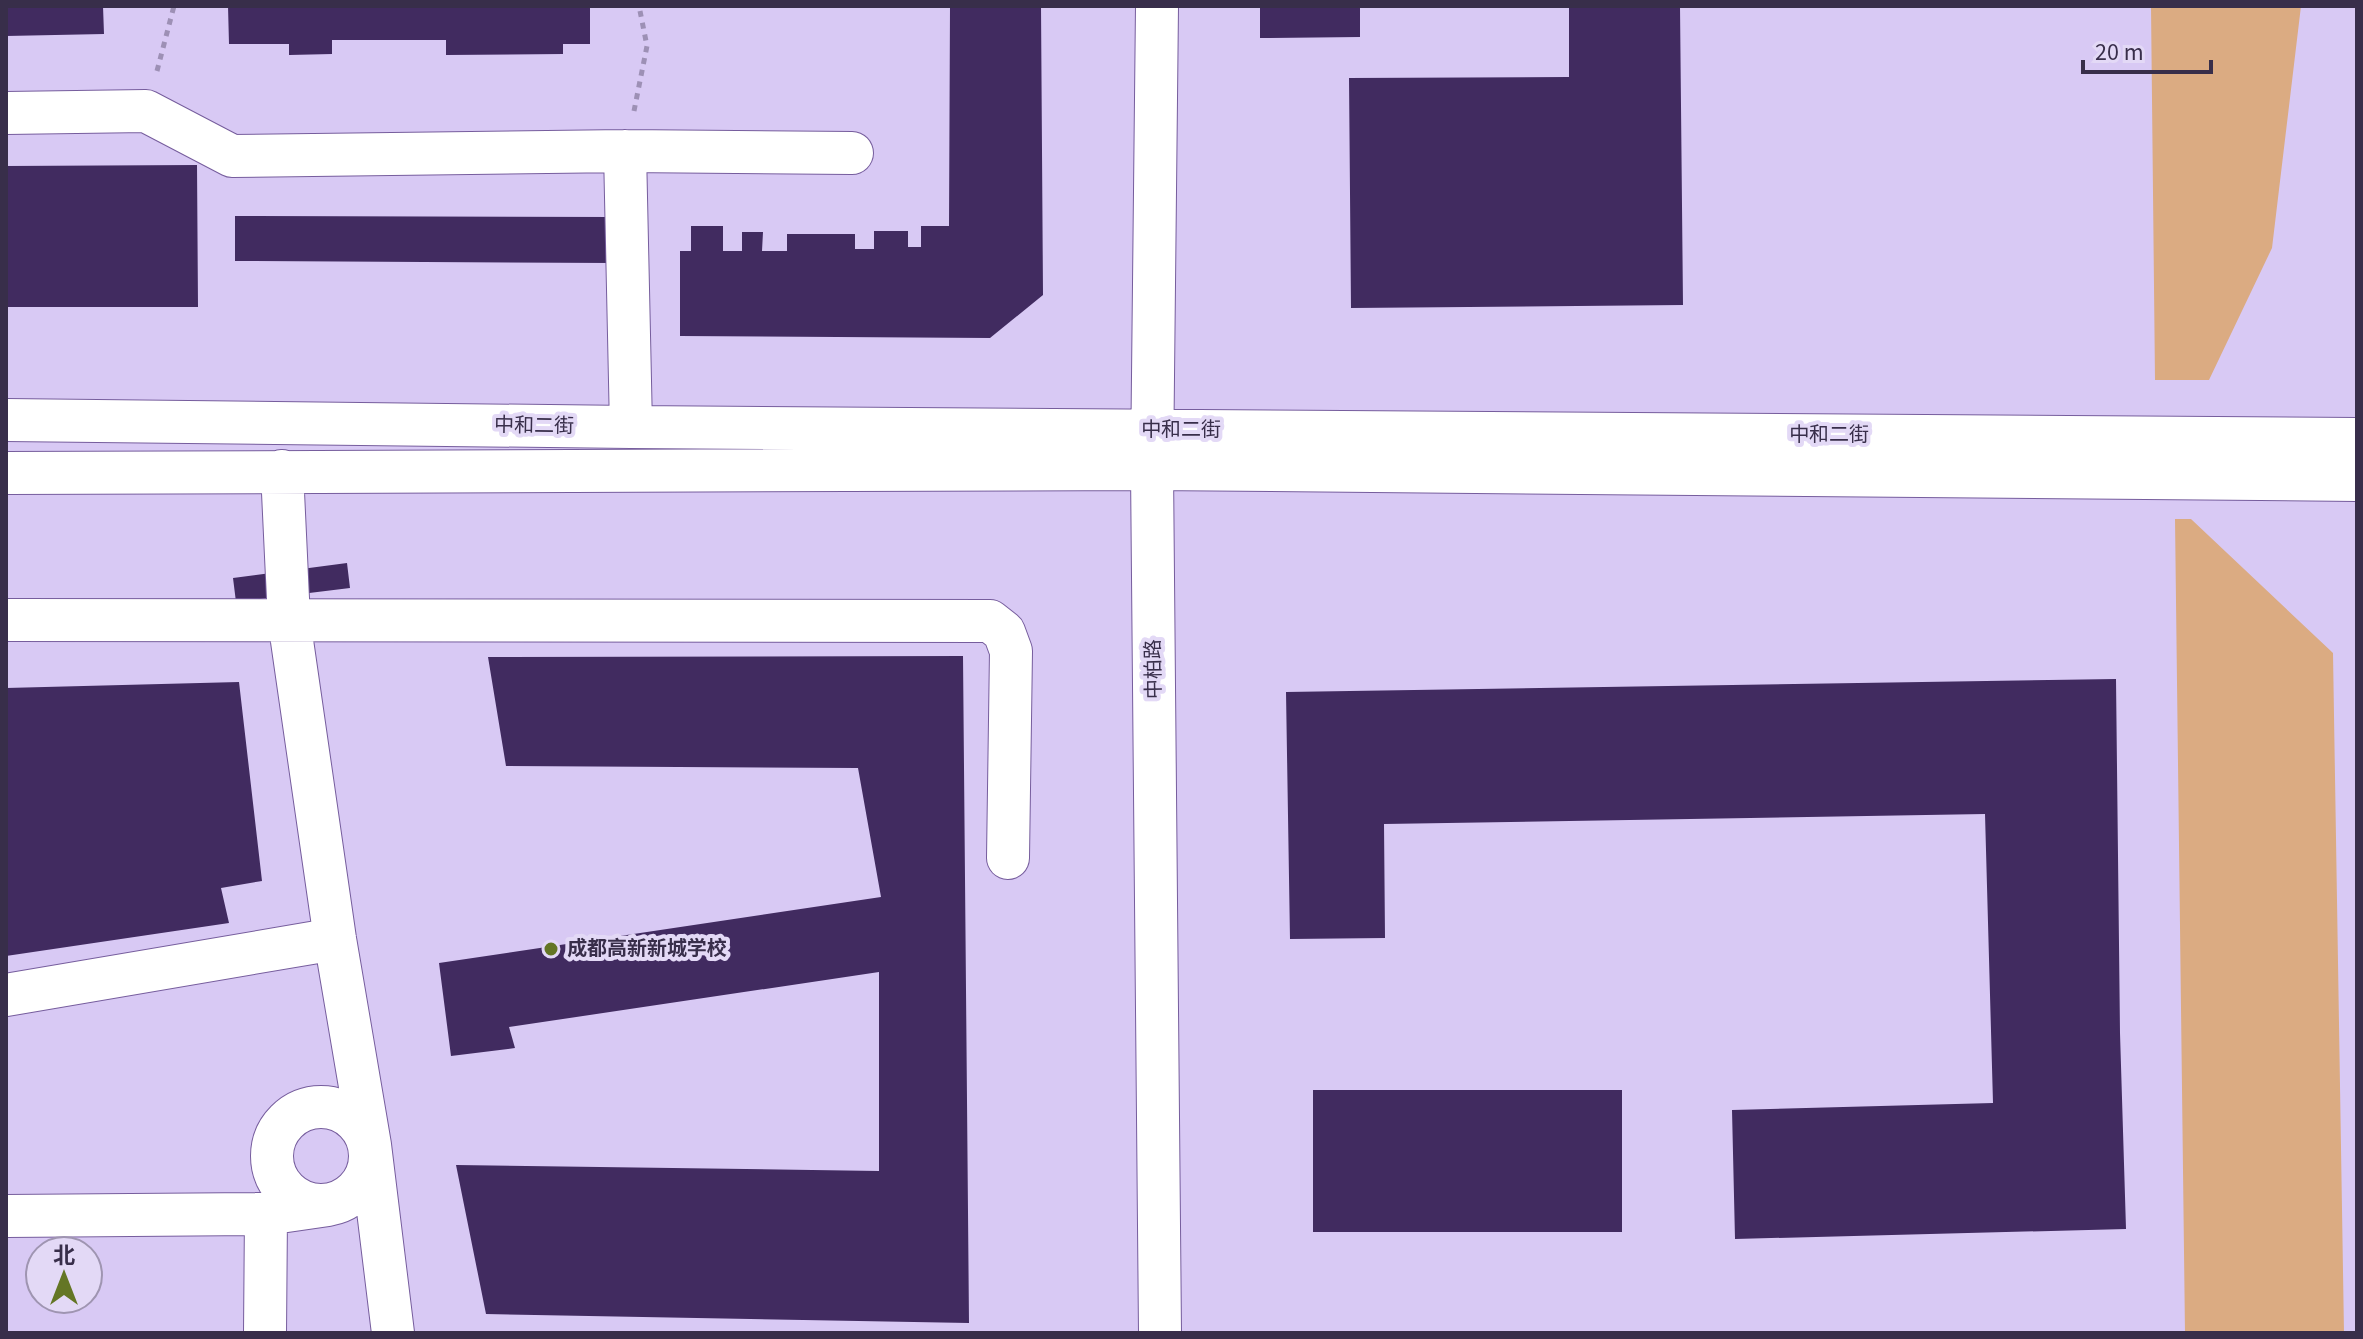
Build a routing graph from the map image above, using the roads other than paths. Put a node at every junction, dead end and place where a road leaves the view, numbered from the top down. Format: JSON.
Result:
{"nodes":[{"id":1,"x":1157,"y":6,"type":"edge"},
{"id":2,"x":6,"y":113,"type":"edge"},
{"id":3,"x":625,"y":151,"type":"junction"},
{"id":4,"x":852,"y":153,"type":"dead end"},
{"id":5,"x":6,"y":420,"type":"edge"},
{"id":6,"x":631,"y":427,"type":"junction"},
{"id":7,"x":2357,"y":439,"type":"edge"},
{"id":8,"x":1152,"y":450,"type":"junction"},
{"id":9,"x":282,"y":471,"type":"junction"},
{"id":10,"x":6,"y":473,"type":"edge"},
{"id":11,"x":2357,"y":480,"type":"edge"},
{"id":12,"x":6,"y":620,"type":"edge"},
{"id":13,"x":289,"y":620,"type":"junction"},
{"id":14,"x":1008,"y":858,"type":"dead end"},
{"id":15,"x":335,"y":939,"type":"junction"},
{"id":16,"x":6,"y":995,"type":"edge"},
{"id":17,"x":370,"y":1145,"type":"junction"},
{"id":18,"x":328,"y":1205,"type":"junction"},
{"id":19,"x":266,"y":1214,"type":"junction"},
{"id":20,"x":6,"y":1216,"type":"edge"},
{"id":21,"x":265,"y":1333,"type":"edge"},
{"id":22,"x":393,"y":1333,"type":"edge"},
{"id":23,"x":1160,"y":1333,"type":"edge"}],
"edges":[{"from":1,"to":8,"type":"street","name":"中柏路"},
{"from":2,"to":3,"type":"street"},
{"from":3,"to":4,"type":"street"},
{"from":3,"to":6,"type":"street"},
{"from":5,"to":6,"type":"street","name":"中和二街"},
{"from":6,"to":8,"type":"street","name":"中和二街"},
{"from":7,"to":8,"type":"street","name":"中和二街"},
{"from":8,"to":9,"type":"street","name":"中和二街"},
{"from":8,"to":11,"type":"street","name":"中和二街"},
{"from":8,"to":23,"type":"street","name":"中柏路"},
{"from":9,"to":10,"type":"street","name":"中和二街"},
{"from":9,"to":13,"type":"street"},
{"from":12,"to":13,"type":"street"},
{"from":13,"to":14,"type":"street"},
{"from":13,"to":15,"type":"street"},
{"from":15,"to":16,"type":"street"},
{"from":15,"to":17,"type":"street"},
{"from":17,"to":18,"type":"street"},
{"from":17,"to":18,"type":"street"},
{"from":17,"to":22,"type":"street"},
{"from":18,"to":19,"type":"street"},
{"from":19,"to":20,"type":"street"},
{"from":19,"to":21,"type":"street"}]}
